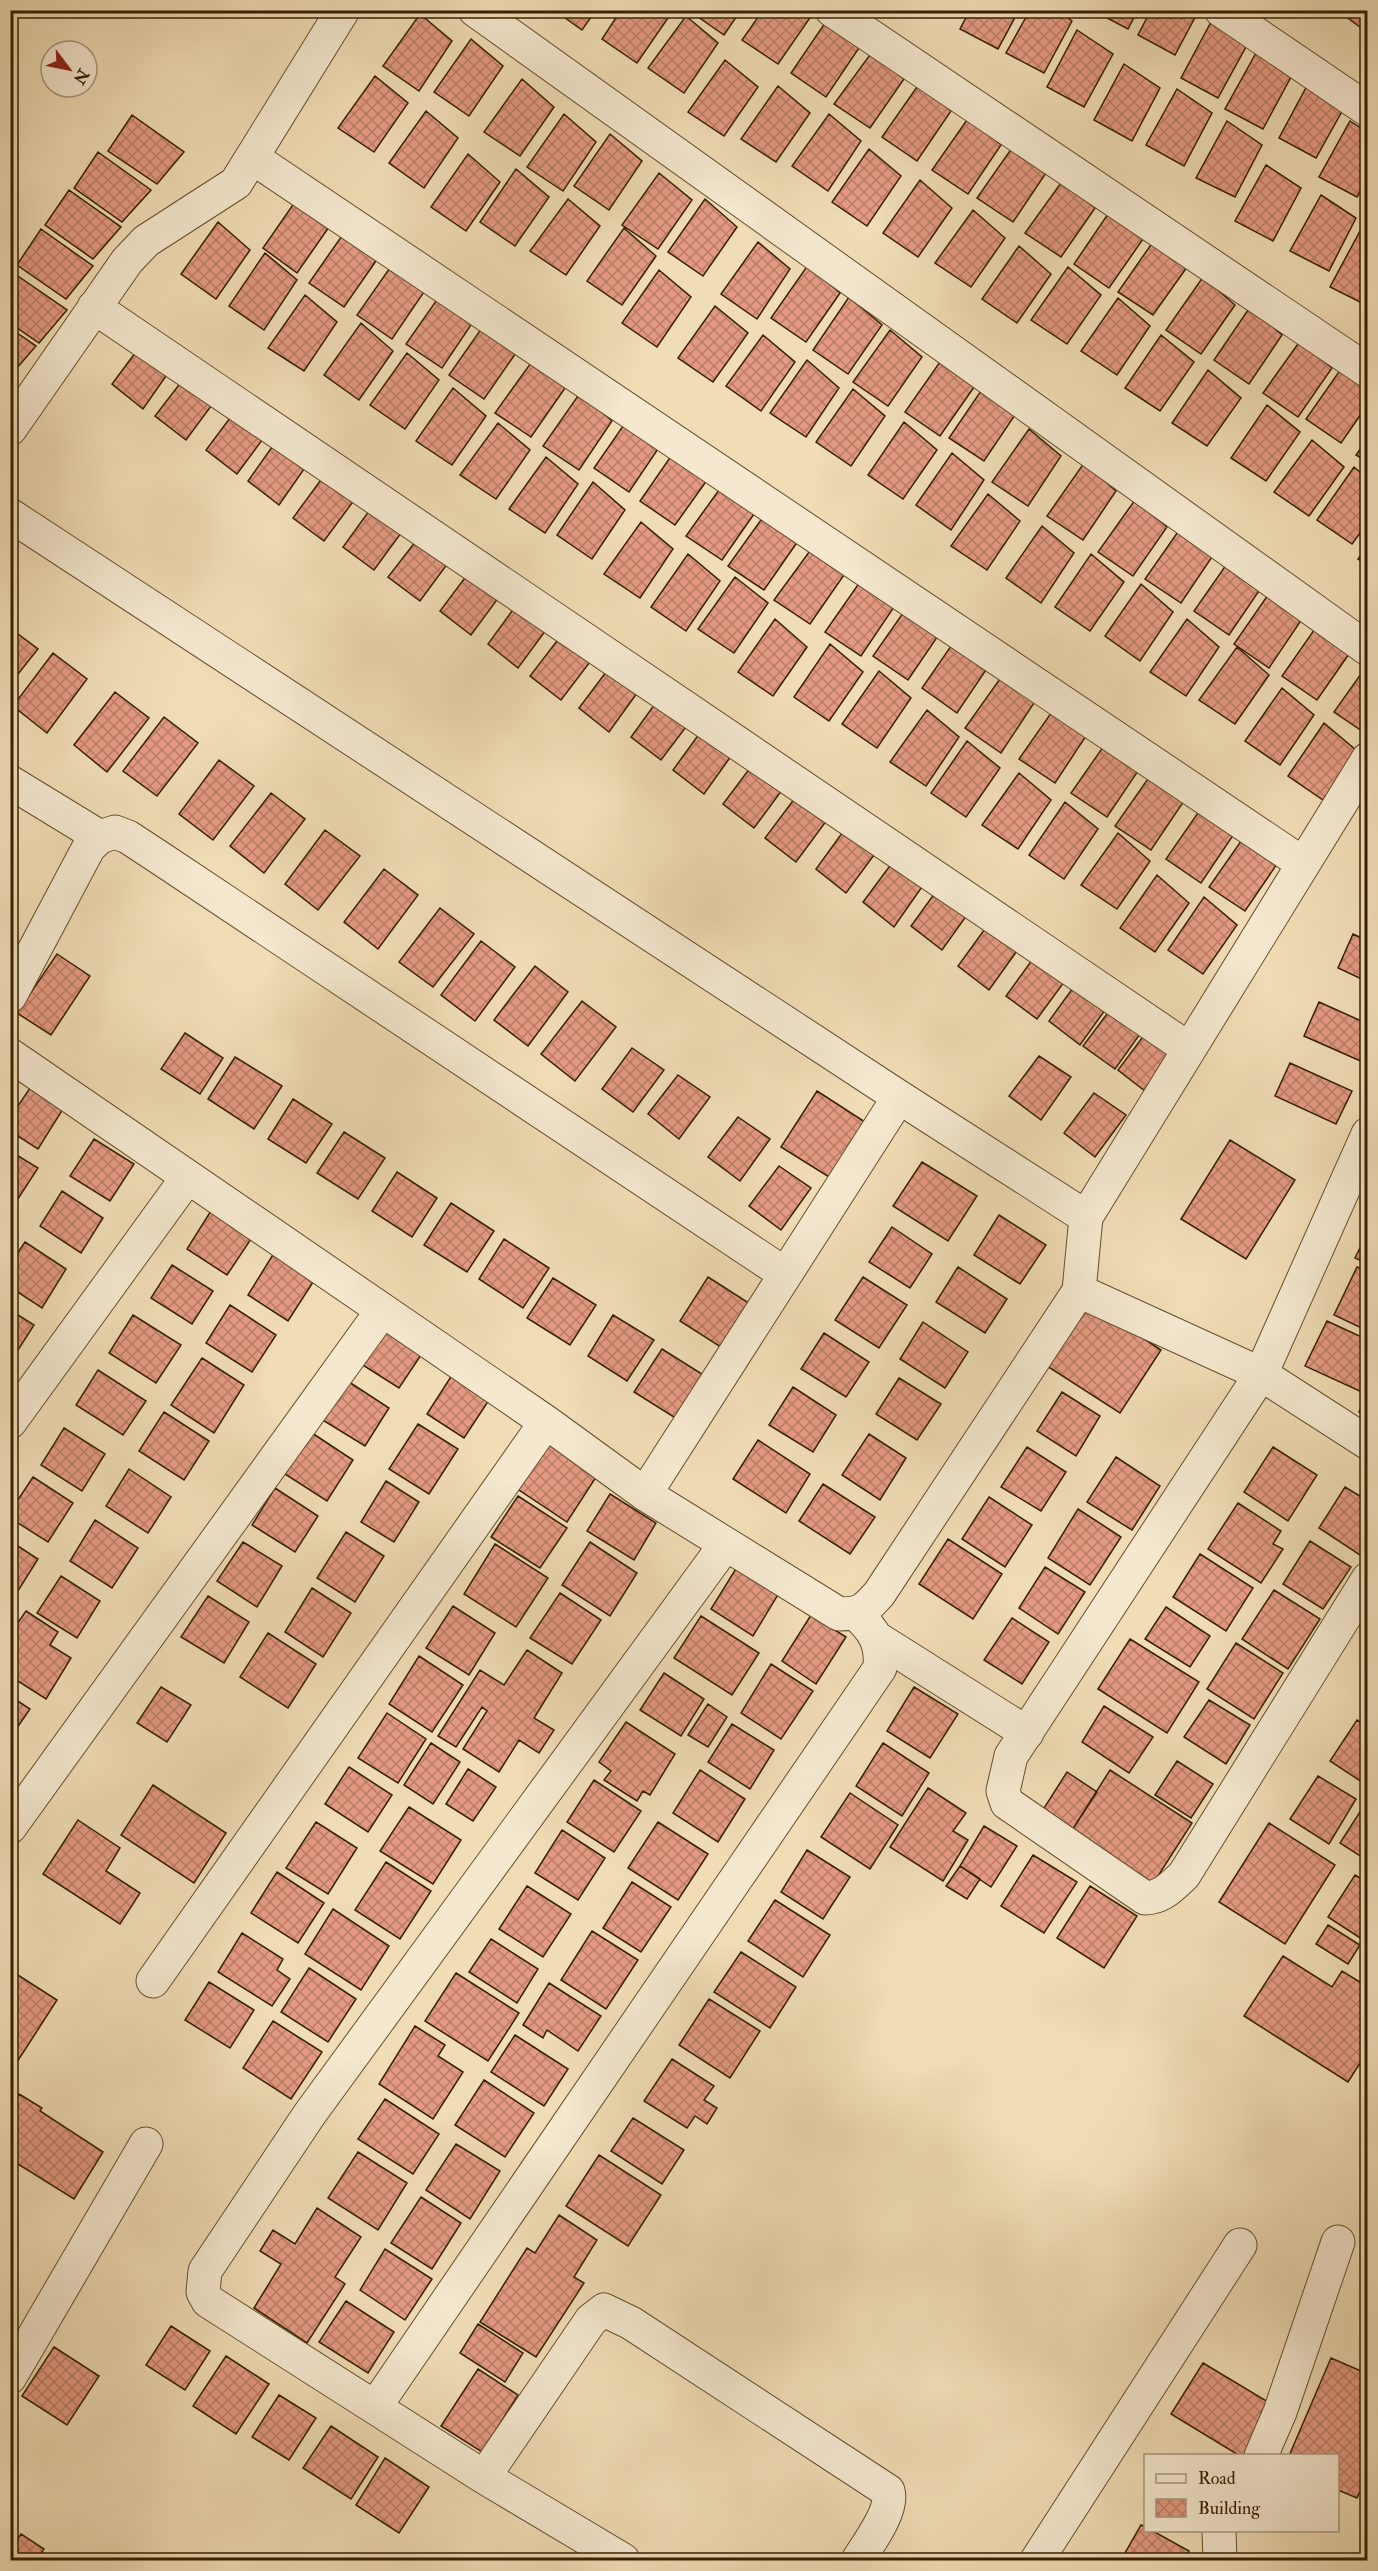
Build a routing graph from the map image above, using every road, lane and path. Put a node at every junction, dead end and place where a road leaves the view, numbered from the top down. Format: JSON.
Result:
{"nodes":[{"id":1,"x":343,"y":10,"type":"edge"},
{"id":2,"x":475,"y":10,"type":"edge"},
{"id":3,"x":832,"y":10,"type":"edge"},
{"id":4,"x":1221,"y":10,"type":"edge"},
{"id":5,"x":1368,"y":110,"type":"edge"},
{"id":6,"x":253,"y":158,"type":"junction"},
{"id":7,"x":94,"y":307,"type":"junction"},
{"id":8,"x":1368,"y":371,"type":"edge"},
{"id":9,"x":10,"y":429,"type":"edge"},
{"id":10,"x":10,"y":515,"type":"edge"},
{"id":11,"x":1368,"y":649,"type":"edge"},
{"id":12,"x":1368,"y":759,"type":"edge"},
{"id":13,"x":10,"y":782,"type":"edge"},
{"id":14,"x":100,"y":837,"type":"junction"},
{"id":15,"x":1302,"y":863,"type":"junction"},
{"id":16,"x":10,"y":996,"type":"edge"},
{"id":17,"x":1189,"y":1049,"type":"junction"},
{"id":18,"x":10,"y":1055,"type":"edge"},
{"id":19,"x":899,"y":1097,"type":"junction"},
{"id":20,"x":1368,"y":1134,"type":"edge"},
{"id":21,"x":187,"y":1178,"type":"junction"},
{"id":22,"x":1086,"y":1217,"type":"junction"},
{"id":23,"x":785,"y":1274,"type":"junction"},
{"id":24,"x":1079,"y":1291,"type":"junction"},
{"id":25,"x":382,"y":1311,"type":"junction"},
{"id":26,"x":1261,"y":1374,"type":"junction"},
{"id":27,"x":10,"y":1422,"type":"edge"},
{"id":28,"x":546,"y":1422,"type":"junction"},
{"id":29,"x":1368,"y":1443,"type":"edge"},
{"id":30,"x":645,"y":1494,"type":"junction"},
{"id":31,"x":725,"y":1545,"type":"junction"},
{"id":32,"x":1368,"y":1580,"type":"edge"},
{"id":33,"x":856,"y":1614,"type":"junction"},
{"id":34,"x":878,"y":1639,"type":"junction"},
{"id":35,"x":1027,"y":1733,"type":"junction"},
{"id":36,"x":10,"y":1827,"type":"edge"},
{"id":37,"x":153,"y":1981,"type":"dead end"},
{"id":38,"x":146,"y":2144,"type":"dead end"},
{"id":39,"x":1338,"y":2242,"type":"dead end"},
{"id":40,"x":1240,"y":2245,"type":"dead end"},
{"id":41,"x":10,"y":2377,"type":"edge"},
{"id":42,"x":375,"y":2407,"type":"junction"},
{"id":43,"x":1262,"y":2454,"type":"edge"},
{"id":44,"x":484,"y":2477,"type":"junction"},
{"id":45,"x":1219,"y":2532,"type":"edge"},
{"id":46,"x":623,"y":2560,"type":"edge"},
{"id":47,"x":858,"y":2560,"type":"edge"},
{"id":48,"x":1037,"y":2560,"type":"edge"},
{"id":49,"x":1220,"y":2560,"type":"edge"}],
"edges":[{"from":1,"to":6,"type":"street"},
{"from":2,"to":11,"type":"street"},
{"from":3,"to":8,"type":"street"},
{"from":4,"to":5,"type":"street"},
{"from":6,"to":7,"type":"street"},
{"from":6,"to":15,"type":"street"},
{"from":7,"to":9,"type":"street"},
{"from":7,"to":17,"type":"street"},
{"from":10,"to":19,"type":"street"},
{"from":12,"to":15,"type":"street"},
{"from":13,"to":14,"type":"street"},
{"from":14,"to":16,"type":"street"},
{"from":14,"to":23,"type":"street"},
{"from":15,"to":17,"type":"street"},
{"from":17,"to":22,"type":"street"},
{"from":18,"to":21,"type":"street"},
{"from":19,"to":22,"type":"street"},
{"from":19,"to":23,"type":"street"},
{"from":20,"to":26,"type":"street"},
{"from":21,"to":25,"type":"street"},
{"from":21,"to":27,"type":"street"},
{"from":22,"to":24,"type":"street"},
{"from":23,"to":30,"type":"street"},
{"from":24,"to":26,"type":"street"},
{"from":24,"to":33,"type":"street"},
{"from":25,"to":28,"type":"street"},
{"from":25,"to":36,"type":"street"},
{"from":26,"to":29,"type":"street"},
{"from":26,"to":35,"type":"street"},
{"from":28,"to":30,"type":"street"},
{"from":28,"to":37,"type":"street"},
{"from":30,"to":31,"type":"street"},
{"from":31,"to":33,"type":"street"},
{"from":31,"to":42,"type":"street"},
{"from":32,"to":35,"type":"street"},
{"from":33,"to":34,"type":"street"},
{"from":34,"to":35,"type":"street"},
{"from":34,"to":42,"type":"street"},
{"from":38,"to":41,"type":"street"},
{"from":39,"to":43,"type":"street"},
{"from":40,"to":48,"type":"street"},
{"from":42,"to":44,"type":"street"},
{"from":44,"to":46,"type":"street"},
{"from":44,"to":47,"type":"street"},
{"from":45,"to":49,"type":"street"}]}
